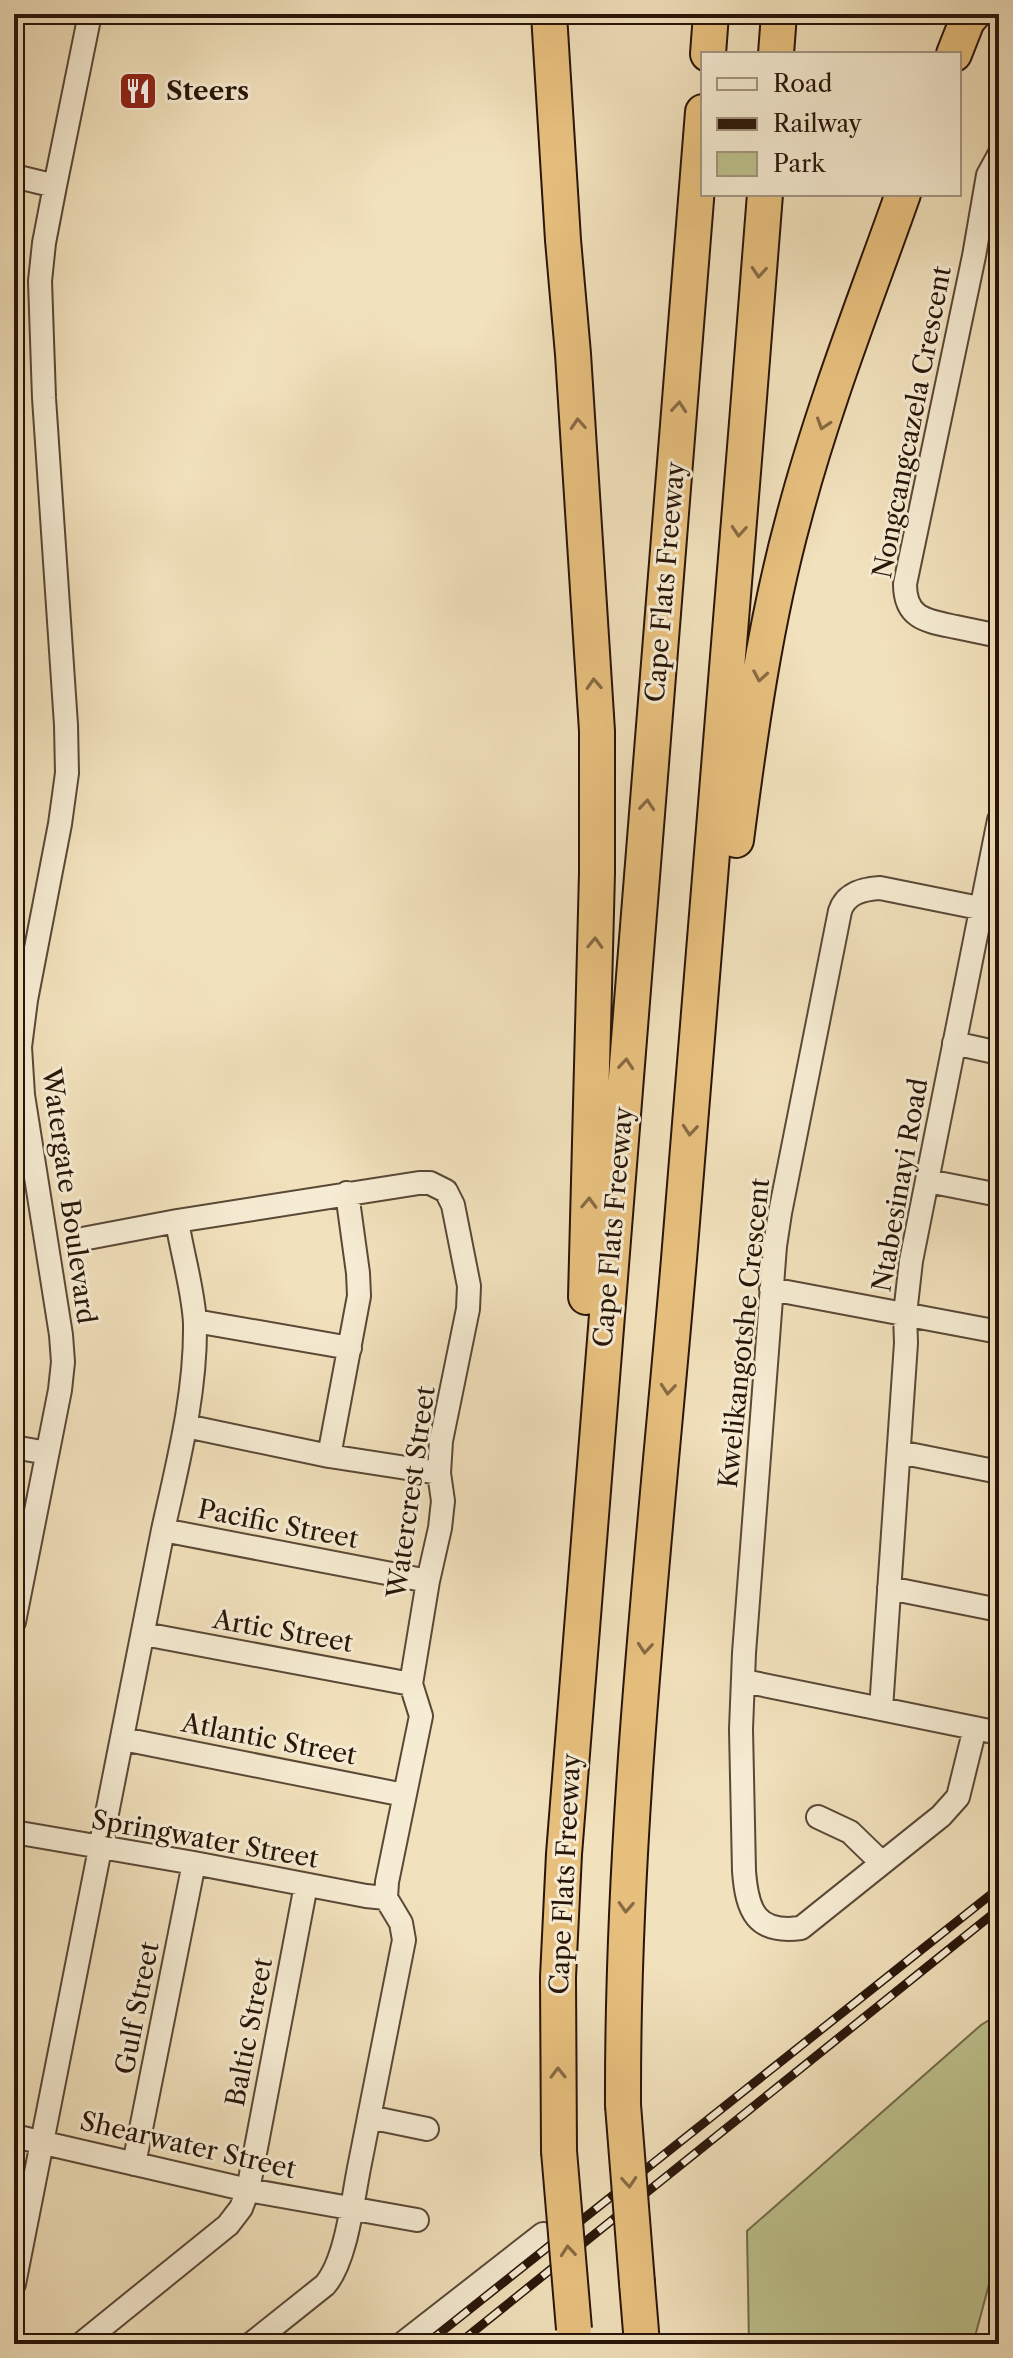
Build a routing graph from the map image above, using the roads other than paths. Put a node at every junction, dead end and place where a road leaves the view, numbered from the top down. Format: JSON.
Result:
{"nodes":[{"id":1,"x":90,"y":14,"type":"edge"},
{"id":2,"x":549,"y":14,"type":"edge"},
{"id":3,"x":711,"y":14,"type":"edge"},
{"id":4,"x":779,"y":14,"type":"edge"},
{"id":5,"x":961,"y":14,"type":"edge"},
{"id":6,"x":973,"y":14,"type":"edge"},
{"id":7,"x":708,"y":52,"type":"edge"},
{"id":8,"x":776,"y":52,"type":"edge"},
{"id":9,"x":948,"y":52,"type":"edge"},
{"id":10,"x":955,"y":52,"type":"edge"},
{"id":11,"x":701,"y":137,"type":"edge"},
{"id":12,"x":999,"y":155,"type":"edge"},
{"id":13,"x":14,"y":176,"type":"edge"},
{"id":14,"x":55,"y":186,"type":"junction"},
{"id":15,"x":765,"y":196,"type":"edge"},
{"id":16,"x":900,"y":196,"type":"edge"},
{"id":17,"x":999,"y":636,"type":"edge"},
{"id":18,"x":999,"y":820,"type":"edge"},
{"id":19,"x":990,"y":910,"type":"edge"},
{"id":20,"x":700,"y":1024,"type":"junction"},
{"id":21,"x":954,"y":1043,"type":"junction"},
{"id":22,"x":999,"y":1053,"type":"edge"},
{"id":23,"x":928,"y":1181,"type":"junction"},
{"id":24,"x":347,"y":1193,"type":"junction"},
{"id":25,"x":999,"y":1195,"type":"edge"},
{"id":26,"x":177,"y":1221,"type":"junction"},
{"id":27,"x":77,"y":1240,"type":"dead end"},
{"id":28,"x":771,"y":1289,"type":"junction"},
{"id":29,"x":905,"y":1314,"type":"junction"},
{"id":30,"x":195,"y":1321,"type":"junction"},
{"id":31,"x":999,"y":1332,"type":"edge"},
{"id":32,"x":350,"y":1348,"type":"junction"},
{"id":33,"x":186,"y":1426,"type":"junction"},
{"id":34,"x":14,"y":1447,"type":"edge"},
{"id":35,"x":899,"y":1452,"type":"junction"},
{"id":36,"x":47,"y":1453,"type":"junction"},
{"id":37,"x":329,"y":1456,"type":"junction"},
{"id":38,"x":999,"y":1472,"type":"edge"},
{"id":39,"x":439,"y":1473,"type":"junction"},
{"id":40,"x":163,"y":1530,"type":"junction"},
{"id":41,"x":589,"y":1533,"type":"junction"},
{"id":42,"x":428,"y":1581,"type":"junction"},
{"id":43,"x":889,"y":1588,"type":"junction"},
{"id":44,"x":999,"y":1610,"type":"edge"},
{"id":45,"x":14,"y":1622,"type":"edge"},
{"id":46,"x":144,"y":1634,"type":"junction"},
{"id":47,"x":744,"y":1681,"type":"junction"},
{"id":48,"x":411,"y":1684,"type":"junction"},
{"id":49,"x":881,"y":1709,"type":"junction"},
{"id":50,"x":975,"y":1728,"type":"junction"},
{"id":51,"x":999,"y":1733,"type":"edge"},
{"id":52,"x":123,"y":1739,"type":"junction"},
{"id":53,"x":404,"y":1795,"type":"junction"},
{"id":54,"x":818,"y":1817,"type":"dead end"},
{"id":55,"x":14,"y":1832,"type":"edge"},
{"id":56,"x":101,"y":1849,"type":"junction"},
{"id":57,"x":194,"y":1863,"type":"junction"},
{"id":58,"x":882,"y":1863,"type":"junction"},
{"id":59,"x":306,"y":1885,"type":"junction"},
{"id":60,"x":386,"y":1898,"type":"junction"},
{"id":61,"x":369,"y":2117,"type":"junction"},
{"id":62,"x":427,"y":2129,"type":"dead end"},
{"id":63,"x":14,"y":2136,"type":"edge"},
{"id":64,"x":42,"y":2142,"type":"junction"},
{"id":65,"x":134,"y":2164,"type":"junction"},
{"id":66,"x":248,"y":2190,"type":"junction"},
{"id":67,"x":351,"y":2207,"type":"junction"},
{"id":68,"x":417,"y":2220,"type":"dead end"},
{"id":69,"x":543,"y":2234,"type":"dead end"},
{"id":70,"x":14,"y":2284,"type":"edge"},
{"id":71,"x":575,"y":2336,"type":"edge"},
{"id":72,"x":81,"y":2344,"type":"edge"},
{"id":73,"x":251,"y":2344,"type":"edge"},
{"id":74,"x":402,"y":2344,"type":"edge"},
{"id":75,"x":642,"y":2344,"type":"edge"}],
"edges":[{"from":1,"to":14,"type":"street","name":"Watergate Boulevard"},
{"from":41,"to":2,"type":"highway","one_way":true},
{"from":3,"to":7,"type":"highway"},
{"from":4,"to":8,"type":"highway"},
{"from":5,"to":9,"type":"highway"},
{"from":6,"to":10,"type":"highway"},
{"from":41,"to":11,"type":"highway","name":"Cape Flats Freeway","one_way":true},
{"from":12,"to":17,"type":"street","name":"Nongcangcazela Crescent"},
{"from":13,"to":14,"type":"street"},
{"from":14,"to":36,"type":"street","name":"Watergate Boulevard"},
{"from":15,"to":20,"type":"highway","one_way":true},
{"from":16,"to":20,"type":"highway","one_way":true},
{"from":18,"to":19,"type":"street","name":"Ntabesinayi Road"},
{"from":19,"to":21,"type":"street","name":"Ntabesinayi Road"},
{"from":19,"to":28,"type":"street","name":"Kwelikangotshe Crescent"},
{"from":20,"to":75,"type":"highway","one_way":true,"bridge":true},
{"from":21,"to":22,"type":"street"},
{"from":21,"to":23,"type":"street","name":"Ntabesinayi Road"},
{"from":23,"to":25,"type":"street"},
{"from":23,"to":29,"type":"street","name":"Ntabesinayi Road"},
{"from":24,"to":26,"type":"street","name":"Watercrest Street"},
{"from":24,"to":32,"type":"street"},
{"from":24,"to":39,"type":"street","name":"Watercrest Street"},
{"from":26,"to":27,"type":"street","name":"Watercrest Street"},
{"from":26,"to":30,"type":"street"},
{"from":28,"to":29,"type":"street"},
{"from":28,"to":47,"type":"street","name":"Kwelikangotshe Crescent"},
{"from":29,"to":31,"type":"street"},
{"from":29,"to":35,"type":"street","name":"Ntabesinayi Road"},
{"from":30,"to":32,"type":"street"},
{"from":30,"to":33,"type":"street"},
{"from":32,"to":37,"type":"street"},
{"from":33,"to":37,"type":"street"},
{"from":33,"to":40,"type":"street"},
{"from":34,"to":36,"type":"street"},
{"from":35,"to":38,"type":"street"},
{"from":35,"to":43,"type":"street","name":"Ntabesinayi Road"},
{"from":36,"to":45,"type":"street","name":"Watergate Boulevard"},
{"from":37,"to":39,"type":"street"},
{"from":39,"to":42,"type":"street","name":"Watercrest Street"},
{"from":40,"to":42,"type":"street","name":"Pacific Street"},
{"from":40,"to":46,"type":"street"},
{"from":71,"to":41,"type":"highway","name":"Cape Flats Freeway","one_way":true,"bridge":true},
{"from":42,"to":48,"type":"street","name":"Watercrest Street"},
{"from":43,"to":44,"type":"street"},
{"from":43,"to":49,"type":"street","name":"Ntabesinayi Road"},
{"from":46,"to":48,"type":"street","name":"Artic Street"},
{"from":46,"to":52,"type":"street"},
{"from":47,"to":49,"type":"street"},
{"from":47,"to":58,"type":"street","name":"Kwelikangotshe Crescent"},
{"from":48,"to":53,"type":"street","name":"Watercrest Street"},
{"from":49,"to":50,"type":"street"},
{"from":50,"to":51,"type":"street"},
{"from":50,"to":58,"type":"street","name":"Kwelikangotshe Crescent"},
{"from":52,"to":53,"type":"street","name":"Atlantic Street"},
{"from":52,"to":56,"type":"street"},
{"from":53,"to":60,"type":"street","name":"Watercrest Street"},
{"from":54,"to":58,"type":"street"},
{"from":55,"to":56,"type":"street","name":"Springwater Street"},
{"from":56,"to":57,"type":"street","name":"Springwater Street"},
{"from":56,"to":64,"type":"street"},
{"from":57,"to":59,"type":"street","name":"Springwater Street"},
{"from":57,"to":65,"type":"street","name":"Gulf Street"},
{"from":59,"to":60,"type":"street","name":"Springwater Street"},
{"from":59,"to":66,"type":"street","name":"Baltic Street"},
{"from":60,"to":61,"type":"street"},
{"from":61,"to":62,"type":"street"},
{"from":61,"to":67,"type":"street"},
{"from":63,"to":64,"type":"street","name":"Shearwater Street"},
{"from":64,"to":65,"type":"street","name":"Shearwater Street"},
{"from":64,"to":70,"type":"street"},
{"from":65,"to":66,"type":"street","name":"Shearwater Street"},
{"from":66,"to":67,"type":"street","name":"Shearwater Street"},
{"from":66,"to":72,"type":"street","name":"Baltic Street"},
{"from":67,"to":68,"type":"street"},
{"from":67,"to":73,"type":"street"},
{"from":69,"to":74,"type":"street"}]}
